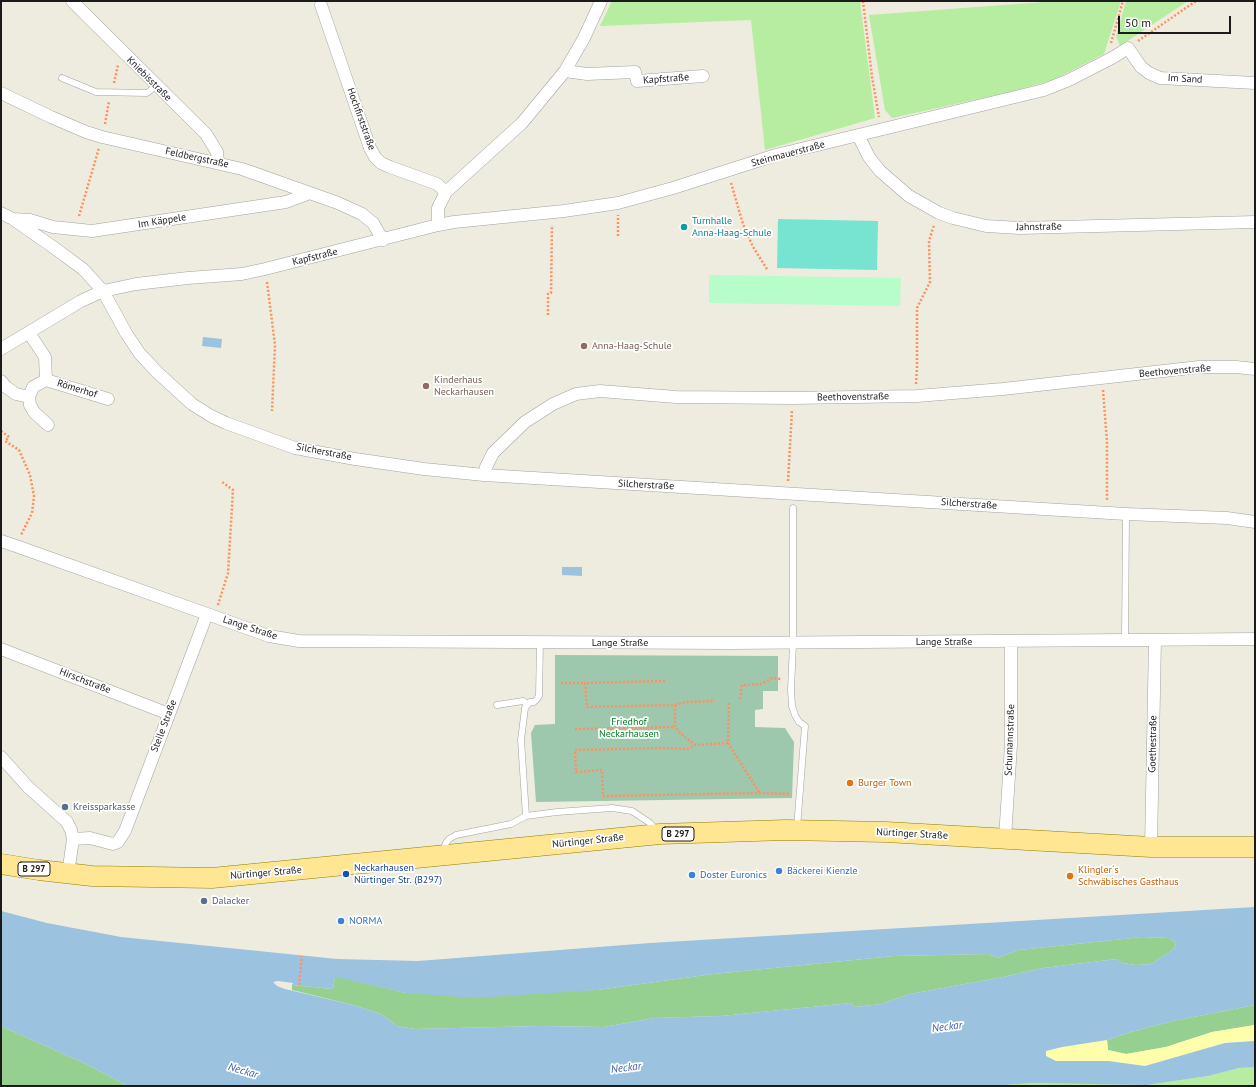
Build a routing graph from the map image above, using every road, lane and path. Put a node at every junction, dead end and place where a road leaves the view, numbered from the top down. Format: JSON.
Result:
{"nodes":[{"id":1,"x":72,"y":1,"type":"edge"},
{"id":2,"x":601,"y":1,"type":"edge"},
{"id":3,"x":862,"y":1,"type":"edge"},
{"id":4,"x":1123,"y":1,"type":"edge"},
{"id":5,"x":1196,"y":1,"type":"edge"},
{"id":6,"x":321,"y":5,"type":"dead end"},
{"id":7,"x":1128,"y":48,"type":"junction"},
{"id":8,"x":1112,"y":58,"type":"junction"},
{"id":9,"x":565,"y":71,"type":"junction"},
{"id":10,"x":703,"y":76,"type":"dead end"},
{"id":11,"x":62,"y":78,"type":"dead end"},
{"id":12,"x":1255,"y":83,"type":"edge"},
{"id":13,"x":156,"y":86,"type":"junction"},
{"id":14,"x":1,"y":93,"type":"edge"},
{"id":15,"x":881,"y":129,"type":"junction"},
{"id":16,"x":858,"y":135,"type":"junction"},
{"id":17,"x":218,"y":162,"type":"junction"},
{"id":18,"x":728,"y":171,"type":"junction"},
{"id":19,"x":446,"y":192,"type":"junction"},
{"id":20,"x":310,"y":193,"type":"junction"},
{"id":21,"x":618,"y":203,"type":"junction"},
{"id":22,"x":1,"y":213,"type":"edge"},
{"id":23,"x":552,"y":213,"type":"junction"},
{"id":24,"x":939,"y":213,"type":"junction"},
{"id":25,"x":13,"y":219,"type":"junction"},
{"id":26,"x":1255,"y":222,"type":"edge"},
{"id":27,"x":438,"y":225,"type":"junction"},
{"id":28,"x":618,"y":236,"type":"dead end"},
{"id":29,"x":383,"y":240,"type":"junction"},
{"id":30,"x":265,"y":269,"type":"junction"},
{"id":31,"x":767,"y":269,"type":"dead end"},
{"id":32,"x":103,"y":291,"type":"junction"},
{"id":33,"x":548,"y":315,"type":"dead end"},
{"id":34,"x":29,"y":333,"type":"junction"},
{"id":35,"x":1,"y":349,"type":"edge"},
{"id":36,"x":1255,"y":369,"type":"edge"},
{"id":37,"x":1102,"y":377,"type":"junction"},
{"id":38,"x":46,"y":380,"type":"junction"},
{"id":39,"x":1,"y":381,"type":"edge"},
{"id":40,"x":917,"y":396,"type":"junction"},
{"id":41,"x":29,"y":397,"type":"junction"},
{"id":42,"x":793,"y":398,"type":"junction"},
{"id":43,"x":108,"y":399,"type":"dead end"},
{"id":44,"x":272,"y":411,"type":"dead end"},
{"id":45,"x":48,"y":424,"type":"dead end"},
{"id":46,"x":1,"y":431,"type":"edge"},
{"id":47,"x":484,"y":475,"type":"junction"},
{"id":48,"x":222,"y":482,"type":"dead end"},
{"id":49,"x":787,"y":493,"type":"junction"},
{"id":50,"x":794,"y":508,"type":"dead end"},
{"id":51,"x":1107,"y":513,"type":"junction"},
{"id":52,"x":1126,"y":514,"type":"junction"},
{"id":53,"x":1255,"y":522,"type":"edge"},
{"id":54,"x":1,"y":541,"type":"edge"},
{"id":55,"x":16,"y":546,"type":"junction"},
{"id":56,"x":220,"y":602,"type":"dead end"},
{"id":57,"x":207,"y":614,"type":"junction"},
{"id":58,"x":1255,"y":639,"type":"edge"},
{"id":59,"x":1155,"y":640,"type":"junction"},
{"id":60,"x":1011,"y":641,"type":"junction"},
{"id":61,"x":1125,"y":641,"type":"junction"},
{"id":62,"x":540,"y":643,"type":"junction"},
{"id":63,"x":793,"y":643,"type":"junction"},
{"id":64,"x":1,"y":649,"type":"edge"},
{"id":65,"x":792,"y":680,"type":"junction"},
{"id":66,"x":666,"y":681,"type":"dead end"},
{"id":67,"x":561,"y":683,"type":"dead end"},
{"id":68,"x":585,"y":683,"type":"junction"},
{"id":69,"x":740,"y":699,"type":"dead end"},
{"id":70,"x":715,"y":701,"type":"dead end"},
{"id":71,"x":729,"y":703,"type":"dead end"},
{"id":72,"x":527,"y":704,"type":"junction"},
{"id":73,"x":497,"y":705,"type":"dead end"},
{"id":74,"x":675,"y":705,"type":"junction"},
{"id":75,"x":169,"y":714,"type":"junction"},
{"id":76,"x":675,"y":727,"type":"junction"},
{"id":77,"x":575,"y":729,"type":"dead end"},
{"id":78,"x":728,"y":744,"type":"junction"},
{"id":79,"x":695,"y":745,"type":"junction"},
{"id":80,"x":1,"y":758,"type":"edge"},
{"id":81,"x":759,"y":792,"type":"junction"},
{"id":82,"x":799,"y":796,"type":"junction"},
{"id":83,"x":526,"y":816,"type":"junction"},
{"id":84,"x":797,"y":830,"type":"junction"},
{"id":85,"x":660,"y":834,"type":"junction"},
{"id":86,"x":1006,"y":838,"type":"junction"},
{"id":87,"x":73,"y":839,"type":"junction"},
{"id":88,"x":1151,"y":847,"type":"junction"},
{"id":89,"x":1255,"y":847,"type":"edge"},
{"id":90,"x":440,"y":856,"type":"junction"},
{"id":91,"x":1,"y":864,"type":"edge"},
{"id":92,"x":68,"y":874,"type":"junction"},
{"id":93,"x":302,"y":956,"type":"dead end"},
{"id":94,"x":299,"y":985,"type":"dead end"}],
"edges":[{"from":1,"to":13,"type":"street","name":"Kniebisstraße"},
{"from":2,"to":9,"type":"street"},
{"from":3,"to":15,"type":"path"},
{"from":4,"to":8,"type":"path"},
{"from":5,"to":7,"type":"path"},
{"from":6,"to":19,"type":"street","name":"Hochfirststraße"},
{"from":7,"to":8,"type":"street","name":"Steinmauerstraße"},
{"from":7,"to":12,"type":"street","name":"Im Sand"},
{"from":8,"to":15,"type":"street","name":"Steinmauerstraße"},
{"from":9,"to":10,"type":"street","name":"Kapfstraße"},
{"from":9,"to":19,"type":"street"},
{"from":11,"to":13,"type":"lane"},
{"from":13,"to":17,"type":"street","name":"Kniebisstraße"},
{"from":14,"to":17,"type":"street","name":"Feldbergstraße"},
{"from":15,"to":16,"type":"street","name":"Steinmauerstraße"},
{"from":16,"to":18,"type":"street","name":"Steinmauerstraße"},
{"from":16,"to":24,"type":"street","name":"Jahnstraße"},
{"from":17,"to":20,"type":"street","name":"Feldbergstraße"},
{"from":18,"to":21,"type":"street","name":"Steinmauerstraße"},
{"from":18,"to":31,"type":"path"},
{"from":19,"to":27,"type":"street"},
{"from":20,"to":25,"type":"street","name":"Im Käppele"},
{"from":20,"to":29,"type":"street","name":"Feldbergstraße"},
{"from":21,"to":23,"type":"street","name":"Steinmauerstraße"},
{"from":21,"to":28,"type":"path"},
{"from":22,"to":25,"type":"street","name":"Im Käppele"},
{"from":23,"to":27,"type":"street","name":"Steinmauerstraße"},
{"from":23,"to":33,"type":"path"},
{"from":24,"to":26,"type":"street","name":"Jahnstraße"},
{"from":24,"to":40,"type":"path"},
{"from":25,"to":32,"type":"street","name":"Im Käppele"},
{"from":27,"to":29,"type":"street","name":"Kapfstraße"},
{"from":29,"to":30,"type":"street","name":"Kapfstraße"},
{"from":30,"to":32,"type":"street","name":"Kapfstraße"},
{"from":30,"to":44,"type":"path"},
{"from":32,"to":34,"type":"street","name":"Kapfstraße"},
{"from":32,"to":47,"type":"street","name":"Silcherstraße"},
{"from":34,"to":35,"type":"street","name":"Kapfstraße"},
{"from":34,"to":38,"type":"street","name":"Römerhof"},
{"from":36,"to":37,"type":"street","name":"Beethovenstraße"},
{"from":37,"to":40,"type":"street","name":"Beethovenstraße"},
{"from":37,"to":51,"type":"path"},
{"from":38,"to":41,"type":"street","name":"Römerhof"},
{"from":38,"to":43,"type":"street","name":"Römerhof"},
{"from":39,"to":41,"type":"street"},
{"from":40,"to":42,"type":"street","name":"Beethovenstraße"},
{"from":41,"to":45,"type":"street"},
{"from":42,"to":47,"type":"street","name":"Beethovenstraße"},
{"from":42,"to":49,"type":"path"},
{"from":46,"to":55,"type":"path"},
{"from":47,"to":49,"type":"street","name":"Silcherstraße"},
{"from":48,"to":56,"type":"path"},
{"from":49,"to":51,"type":"street","name":"Silcherstraße"},
{"from":50,"to":63,"type":"lane"},
{"from":51,"to":52,"type":"street","name":"Silcherstraße"},
{"from":52,"to":53,"type":"street","name":"Silcherstraße"},
{"from":52,"to":61,"type":"lane"},
{"from":54,"to":55,"type":"street","name":"Lange Straße"},
{"from":55,"to":57,"type":"street","name":"Lange Straße"},
{"from":57,"to":62,"type":"street","name":"Lange Straße"},
{"from":57,"to":75,"type":"street","name":"Steile Straße"},
{"from":58,"to":59,"type":"street","name":"Lange Straße"},
{"from":59,"to":61,"type":"street","name":"Lange Straße"},
{"from":59,"to":88,"type":"street","name":"Goethestraße"},
{"from":60,"to":61,"type":"street","name":"Lange Straße"},
{"from":60,"to":63,"type":"street","name":"Lange Straße"},
{"from":60,"to":86,"type":"street","name":"Schumannstraße"},
{"from":62,"to":63,"type":"street","name":"Lange Straße"},
{"from":62,"to":72,"type":"lane"},
{"from":63,"to":65,"type":"lane"},
{"from":64,"to":75,"type":"street","name":"Hirschstraße"},
{"from":65,"to":69,"type":"path"},
{"from":65,"to":82,"type":"lane"},
{"from":66,"to":68,"type":"path"},
{"from":67,"to":68,"type":"path"},
{"from":68,"to":74,"type":"path"},
{"from":70,"to":74,"type":"path"},
{"from":71,"to":78,"type":"path"},
{"from":72,"to":73,"type":"lane"},
{"from":72,"to":83,"type":"lane"},
{"from":74,"to":76,"type":"path"},
{"from":75,"to":87,"type":"street","name":"Steile Straße"},
{"from":76,"to":77,"type":"path"},
{"from":76,"to":79,"type":"path"},
{"from":78,"to":79,"type":"path"},
{"from":78,"to":81,"type":"path"},
{"from":79,"to":81,"type":"path"},
{"from":80,"to":87,"type":"street"},
{"from":81,"to":82,"type":"path"},
{"from":82,"to":84,"type":"lane"},
{"from":83,"to":85,"type":"lane"},
{"from":83,"to":90,"type":"lane"},
{"from":84,"to":85,"type":"main road","name":"Nürtinger Straße","number":"B 297"},
{"from":84,"to":86,"type":"main road","name":"Nürtinger Straße","number":"B 297"},
{"from":85,"to":90,"type":"main road","name":"Nürtinger Straße","number":"B 297"},
{"from":86,"to":88,"type":"main road","name":"Nürtinger Straße","number":"B 297"},
{"from":87,"to":92,"type":"street"},
{"from":88,"to":89,"type":"main road","name":"Nürtinger Straße","number":"B 297"},
{"from":90,"to":92,"type":"main road","name":"Nürtinger Straße","number":"B 297"},
{"from":91,"to":92,"type":"main road","number":"B 297"},
{"from":93,"to":94,"type":"path"}]}
